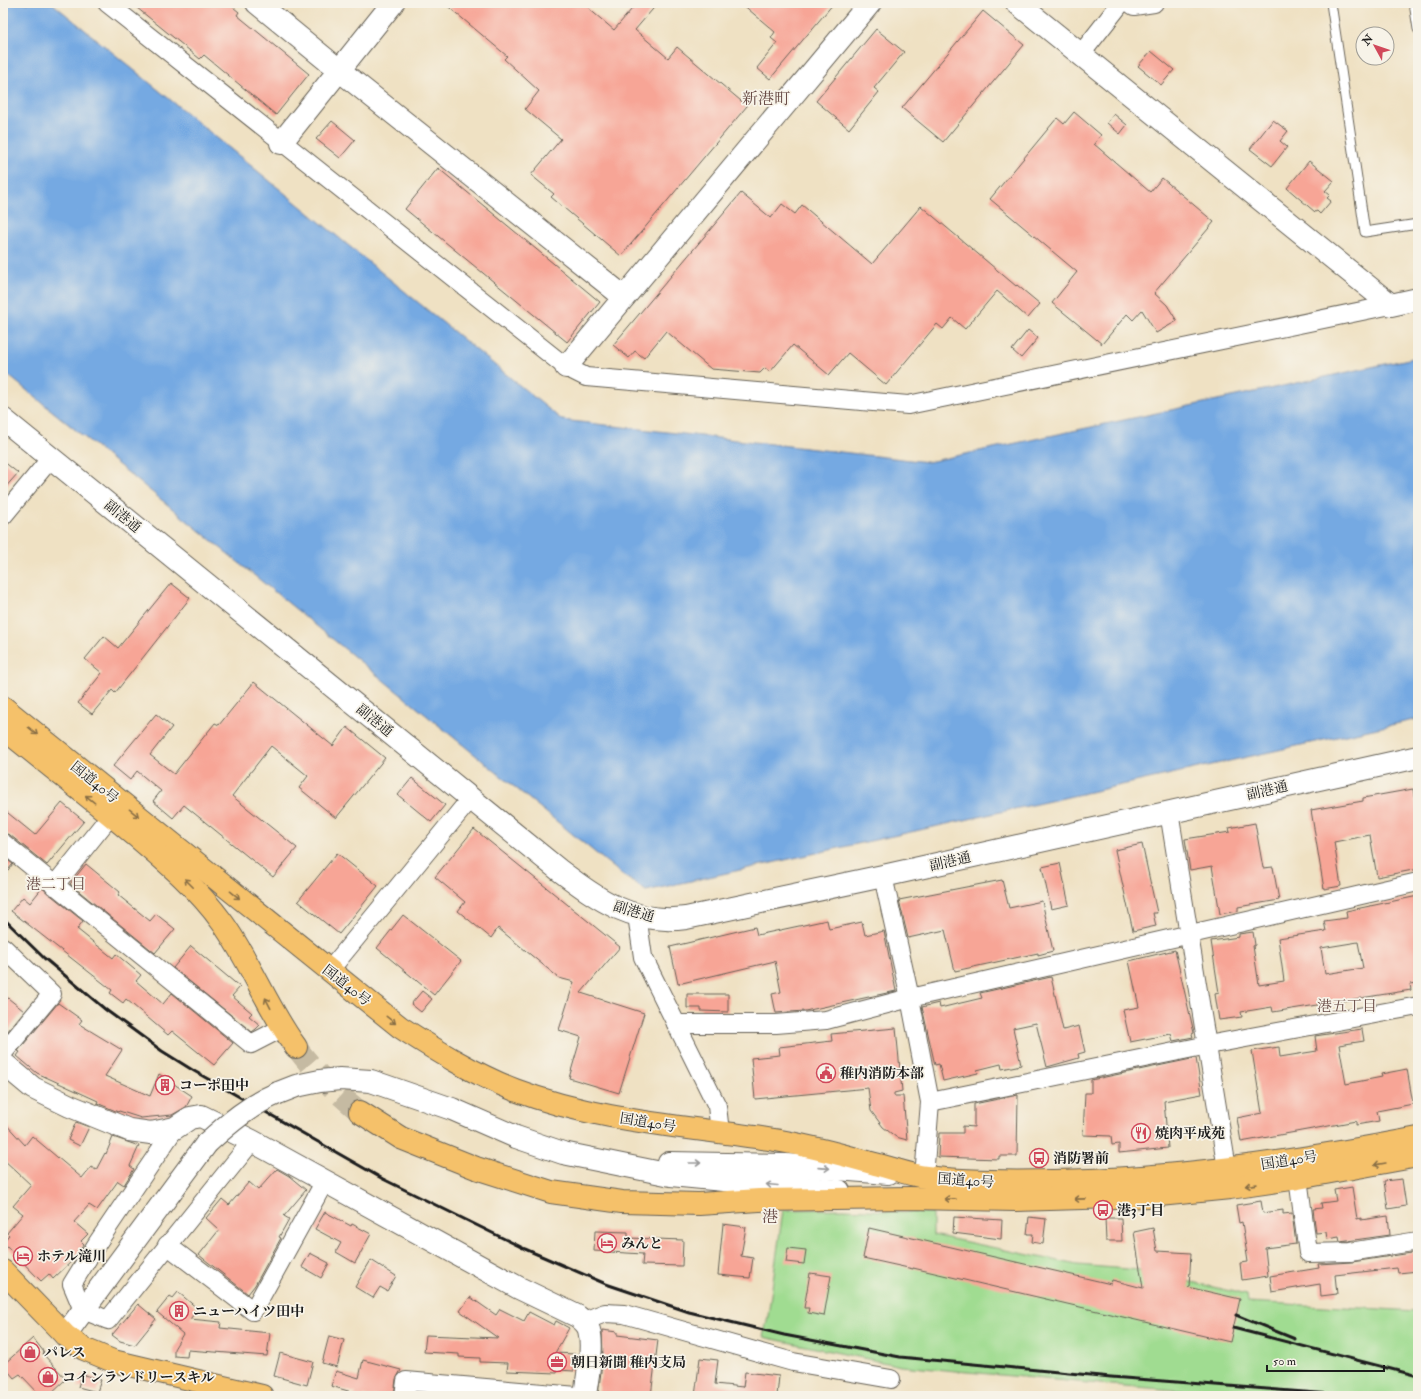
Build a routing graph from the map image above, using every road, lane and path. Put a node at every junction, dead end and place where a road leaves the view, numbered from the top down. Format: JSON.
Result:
{"nodes":[{"id":1,"x":106,"y":3,"type":"edge"},
{"id":2,"x":257,"y":3,"type":"edge"},
{"id":3,"x":393,"y":3,"type":"edge"},
{"id":4,"x":870,"y":3,"type":"edge"},
{"id":5,"x":1017,"y":3,"type":"edge"},
{"id":6,"x":1121,"y":3,"type":"edge"},
{"id":7,"x":1130,"y":3,"type":"edge"},
{"id":8,"x":1154,"y":3,"type":"edge"},
{"id":9,"x":1331,"y":3,"type":"edge"},
{"id":10,"x":1414,"y":3,"type":"edge"},
{"id":11,"x":1418,"y":29,"type":"edge"},
{"id":12,"x":1081,"y":54,"type":"junction"},
{"id":13,"x":339,"y":70,"type":"junction"},
{"id":14,"x":281,"y":143,"type":"junction"},
{"id":15,"x":1418,"y":224,"type":"edge"},
{"id":16,"x":624,"y":297,"type":"junction"},
{"id":17,"x":1418,"y":299,"type":"edge"},
{"id":18,"x":1391,"y":305,"type":"junction"},
{"id":19,"x":566,"y":367,"type":"junction"},
{"id":20,"x":3,"y":419,"type":"edge"},
{"id":21,"x":51,"y":458,"type":"junction"},
{"id":22,"x":3,"y":516,"type":"edge"},
{"id":23,"x":3,"y":706,"type":"edge"},
{"id":24,"x":3,"y":728,"type":"edge"},
{"id":25,"x":1418,"y":756,"type":"edge"},
{"id":26,"x":471,"y":798,"type":"junction"},
{"id":27,"x":1169,"y":812,"type":"junction"},
{"id":28,"x":111,"y":816,"type":"junction"},
{"id":29,"x":3,"y":843,"type":"edge"},
{"id":30,"x":882,"y":876,"type":"junction"},
{"id":31,"x":1418,"y":882,"type":"edge"},
{"id":32,"x":54,"y":886,"type":"junction"},
{"id":33,"x":637,"y":915,"type":"junction"},
{"id":34,"x":1189,"y":934,"type":"junction"},
{"id":35,"x":3,"y":947,"type":"edge"},
{"id":36,"x":329,"y":972,"type":"junction"},
{"id":37,"x":910,"y":998,"type":"junction"},
{"id":38,"x":1418,"y":1006,"type":"edge"},
{"id":39,"x":676,"y":1024,"type":"junction"},
{"id":40,"x":282,"y":1028,"type":"junction"},
{"id":41,"x":1208,"y":1045,"type":"junction"},
{"id":42,"x":296,"y":1047,"type":"tunnel mouth"},
{"id":43,"x":3,"y":1053,"type":"edge"},
{"id":44,"x":3,"y":1063,"type":"edge"},
{"id":45,"x":930,"y":1102,"type":"junction"},
{"id":46,"x":360,"y":1112,"type":"tunnel mouth"},
{"id":47,"x":175,"y":1128,"type":"junction"},
{"id":48,"x":720,"y":1132,"type":"junction"},
{"id":49,"x":1418,"y":1138,"type":"edge"},
{"id":50,"x":252,"y":1141,"type":"junction"},
{"id":51,"x":1418,"y":1156,"type":"edge"},
{"id":52,"x":614,"y":1164,"type":"junction"},
{"id":53,"x":924,"y":1177,"type":"junction"},
{"id":54,"x":1229,"y":1178,"type":"junction"},
{"id":55,"x":1298,"y":1178,"type":"junction"},
{"id":56,"x":325,"y":1181,"type":"junction"},
{"id":57,"x":909,"y":1198,"type":"junction"},
{"id":58,"x":1418,"y":1241,"type":"edge"},
{"id":59,"x":167,"y":1245,"type":"junction"},
{"id":60,"x":3,"y":1271,"type":"edge"},
{"id":61,"x":83,"y":1310,"type":"junction"},
{"id":62,"x":584,"y":1321,"type":"junction"},
{"id":63,"x":64,"y":1335,"type":"junction"},
{"id":64,"x":891,"y":1379,"type":"dead end"},
{"id":65,"x":226,"y":1392,"type":"edge"},
{"id":66,"x":262,"y":1396,"type":"edge"},
{"id":67,"x":404,"y":1396,"type":"edge"},
{"id":68,"x":577,"y":1396,"type":"edge"},
{"id":69,"x":585,"y":1396,"type":"edge"}],
"edges":[{"from":1,"to":14,"type":"street"},
{"from":2,"to":13,"type":"street"},
{"from":3,"to":13,"type":"street"},
{"from":4,"to":16,"type":"street"},
{"from":5,"to":12,"type":"street"},
{"from":6,"to":12,"type":"street"},
{"from":7,"to":8,"type":"street"},
{"from":9,"to":15,"type":"lane"},
{"from":10,"to":11,"type":"lane"},
{"from":12,"to":18,"type":"street"},
{"from":13,"to":14,"type":"street"},
{"from":13,"to":16,"type":"street"},
{"from":14,"to":19,"type":"street"},
{"from":16,"to":19,"type":"street"},
{"from":17,"to":18,"type":"street"},
{"from":18,"to":19,"type":"street"},
{"from":20,"to":21,"type":"street","name":"副港通"},
{"from":21,"to":22,"type":"street"},
{"from":21,"to":26,"type":"street","name":"副港通"},
{"from":23,"to":36,"type":"main road","name":"国道40号","one_way":true},
{"from":28,"to":24,"type":"main road","name":"国道40号","one_way":true},
{"from":25,"to":27,"type":"street","name":"副港通"},
{"from":26,"to":33,"type":"street","name":"副港通"},
{"from":26,"to":36,"type":"street"},
{"from":27,"to":30,"type":"street","name":"副港通"},
{"from":27,"to":34,"type":"street"},
{"from":28,"to":32,"type":"street"},
{"from":40,"to":28,"type":"main road","name":"国道40号","one_way":true},
{"from":29,"to":32,"type":"street"},
{"from":30,"to":33,"type":"street","name":"副港通"},
{"from":30,"to":37,"type":"street"},
{"from":31,"to":34,"type":"street"},
{"from":32,"to":40,"type":"street"},
{"from":33,"to":39,"type":"street"},
{"from":34,"to":37,"type":"street"},
{"from":34,"to":41,"type":"street"},
{"from":35,"to":43,"type":"street"},
{"from":36,"to":48,"type":"main road","name":"国道40号","one_way":true},
{"from":37,"to":39,"type":"street"},
{"from":37,"to":45,"type":"street"},
{"from":38,"to":41,"type":"street"},
{"from":39,"to":48,"type":"street"},
{"from":40,"to":42,"type":"main road","name":"国道40号"},
{"from":41,"to":45,"type":"street"},
{"from":41,"to":54,"type":"street"},
{"from":44,"to":47,"type":"street"},
{"from":45,"to":53,"type":"street"},
{"from":46,"to":57,"type":"main road","name":"国道40号"},
{"from":47,"to":50,"type":"street"},
{"from":47,"to":61,"type":"street"},
{"from":48,"to":53,"type":"main road","name":"国道40号"},
{"from":49,"to":54,"type":"main road","name":"国道40号"},
{"from":50,"to":56,"type":"street"},
{"from":50,"to":59,"type":"street"},
{"from":51,"to":55,"type":"main road","name":"国道40号","one_way":true},
{"from":52,"to":53,"type":"street","one_way":true},
{"from":57,"to":52,"type":"street","one_way":true},
{"from":52,"to":61,"type":"street","bridge":true},
{"from":53,"to":54,"type":"main road","name":"国道40号"},
{"from":55,"to":54,"type":"main road","name":"国道40号","one_way":true},
{"from":54,"to":57,"type":"main road","name":"国道40号","one_way":true},
{"from":55,"to":58,"type":"street"},
{"from":56,"to":59,"type":"street"},
{"from":56,"to":62,"type":"street"},
{"from":59,"to":61,"type":"street"},
{"from":60,"to":63,"type":"main road"},
{"from":61,"to":63,"type":"street"},
{"from":62,"to":64,"type":"street"},
{"from":62,"to":69,"type":"street"},
{"from":63,"to":65,"type":"main road"},
{"from":65,"to":66,"type":"main road"},
{"from":67,"to":68,"type":"street"}]}
